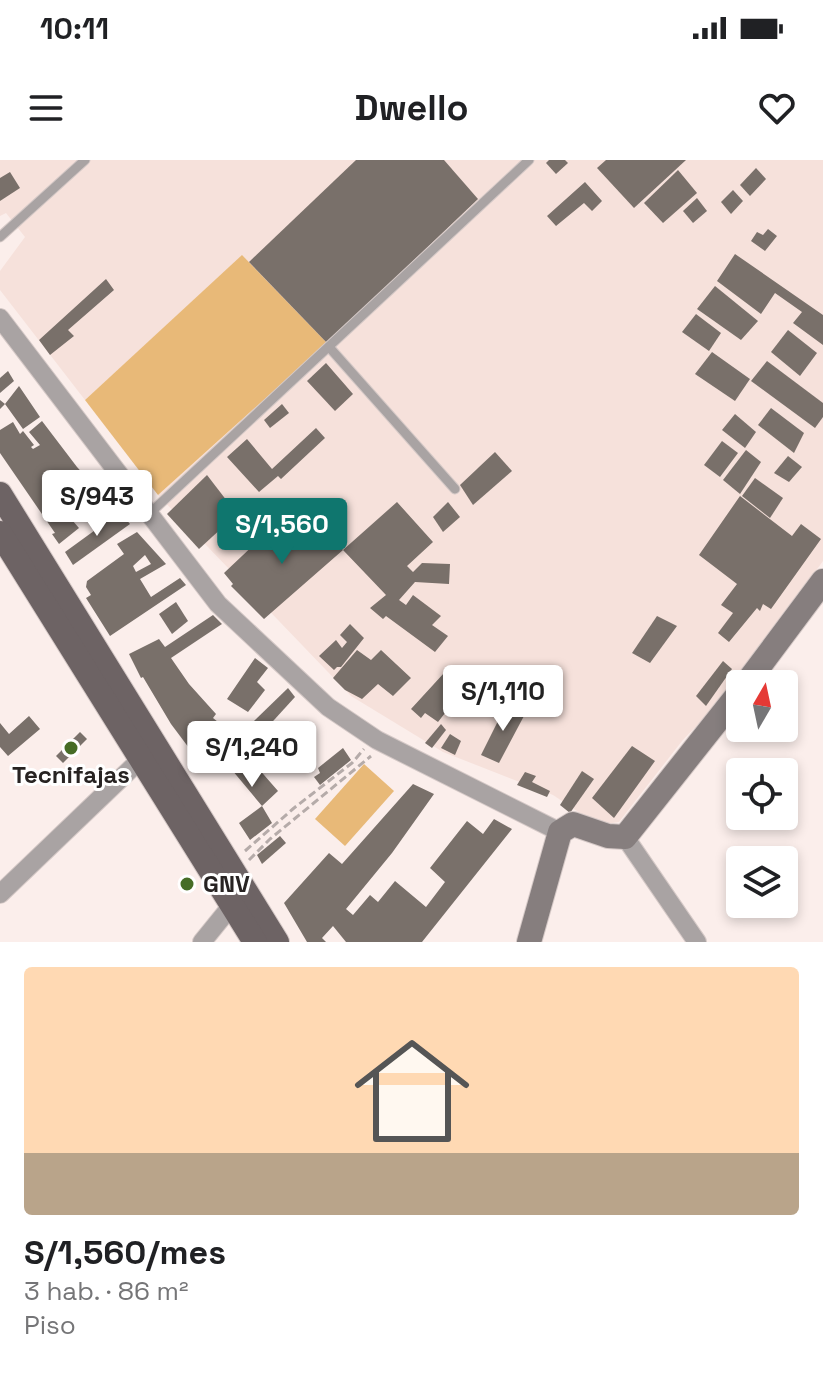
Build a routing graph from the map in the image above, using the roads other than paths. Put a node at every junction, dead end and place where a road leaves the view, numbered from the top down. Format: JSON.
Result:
{"nodes":[{"id":1,"x":85,"y":160,"type":"edge"},
{"id":2,"x":529,"y":160,"type":"edge"},
{"id":3,"x":0,"y":237,"type":"edge"},
{"id":4,"x":0,"y":318,"type":"edge"},
{"id":5,"x":329,"y":347,"type":"junction"},
{"id":6,"x":455,"y":489,"type":"dead end"},
{"id":7,"x":0,"y":494,"type":"edge"},
{"id":8,"x":149,"y":514,"type":"junction"},
{"id":9,"x":0,"y":533,"type":"edge"},
{"id":10,"x":823,"y":581,"type":"edge"},
{"id":11,"x":756,"y":670,"type":"edge"},
{"id":12,"x":726,"y":710,"type":"edge"},
{"id":13,"x":141,"y":759,"type":"junction"},
{"id":14,"x":560,"y":832,"type":"junction"},
{"id":15,"x":625,"y":837,"type":"junction"},
{"id":16,"x":0,"y":894,"type":"edge"},
{"id":17,"x":232,"y":905,"type":"junction"},
{"id":18,"x":202,"y":942,"type":"edge"},
{"id":19,"x":255,"y":942,"type":"edge"},
{"id":20,"x":277,"y":942,"type":"edge"},
{"id":21,"x":529,"y":942,"type":"edge"},
{"id":22,"x":697,"y":942,"type":"edge"}],
"edges":[{"from":1,"to":3,"type":"lane"},
{"from":2,"to":5,"type":"lane"},
{"from":4,"to":8,"type":"street"},
{"from":5,"to":6,"type":"lane"},
{"from":5,"to":8,"type":"lane"},
{"from":7,"to":20,"type":"main road"},
{"from":8,"to":14,"type":"street"},
{"from":9,"to":13,"type":"main road"},
{"from":10,"to":11,"type":"street"},
{"from":12,"to":15,"type":"street"},
{"from":13,"to":16,"type":"street"},
{"from":13,"to":17,"type":"main road"},
{"from":14,"to":15,"type":"street"},
{"from":14,"to":21,"type":"street"},
{"from":15,"to":22,"type":"street"},
{"from":17,"to":18,"type":"street"},
{"from":17,"to":19,"type":"main road"}]}
